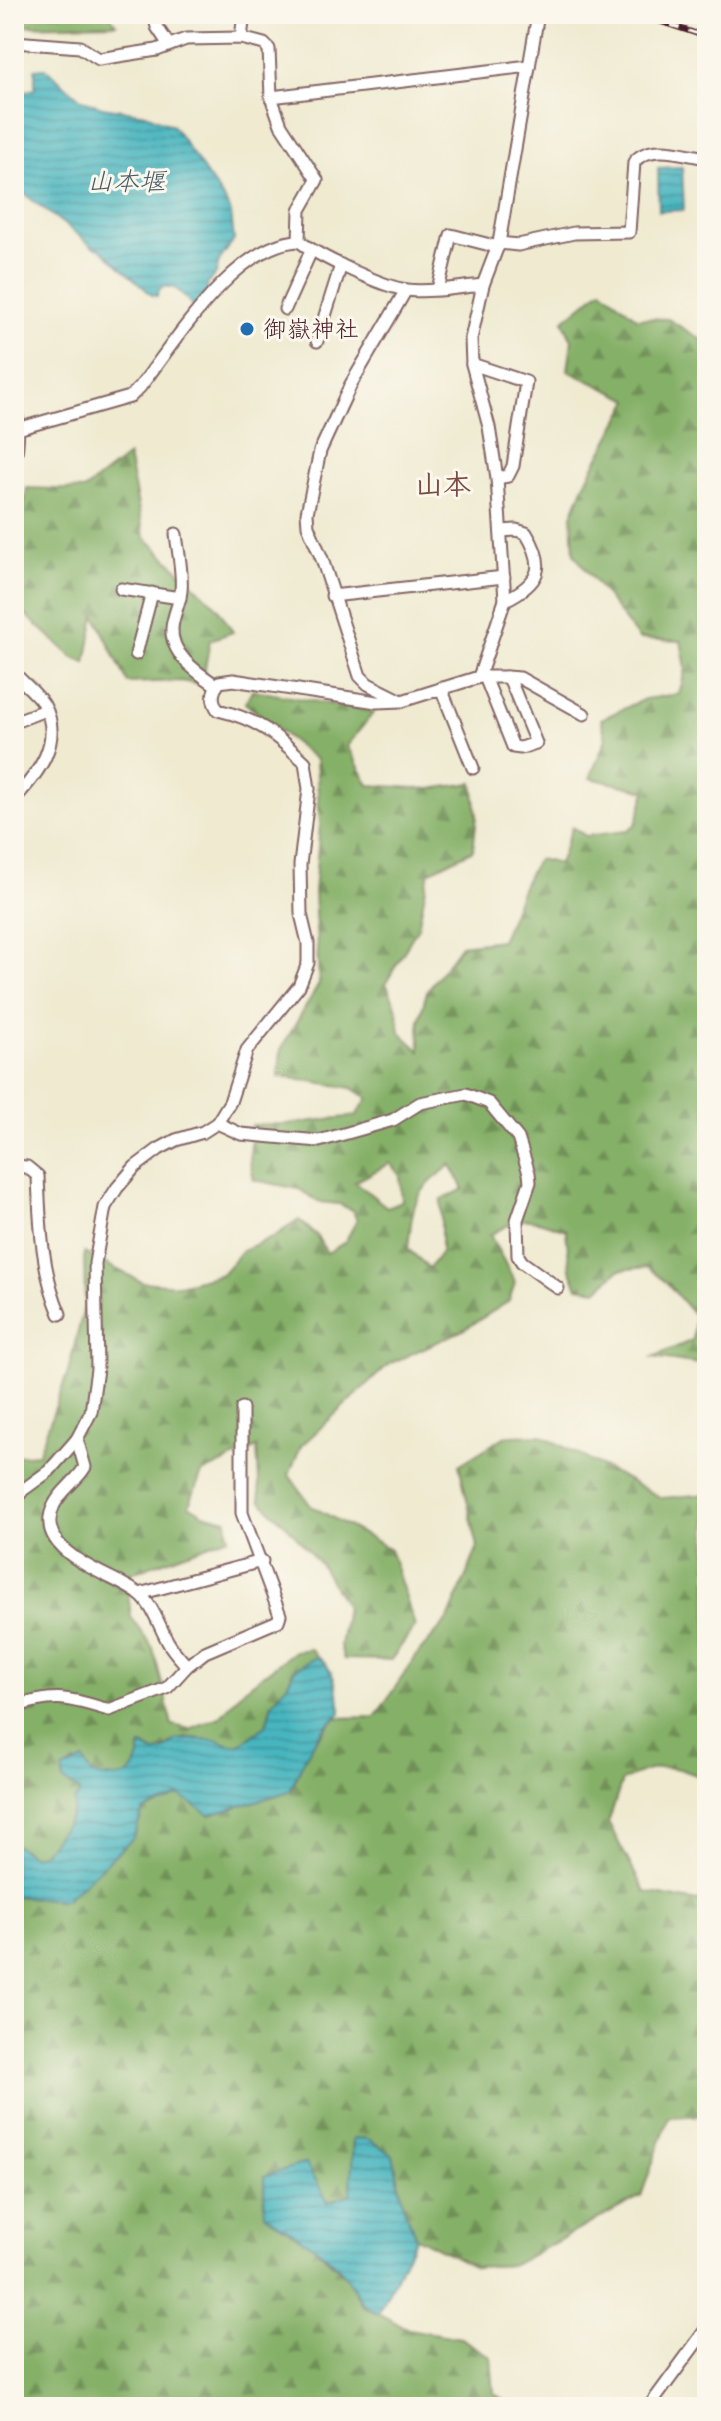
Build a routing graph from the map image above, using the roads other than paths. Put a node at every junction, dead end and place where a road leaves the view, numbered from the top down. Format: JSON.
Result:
{"nodes":[{"id":1,"x":154,"y":14,"type":"edge"},
{"id":2,"x":244,"y":14,"type":"edge"},
{"id":3,"x":538,"y":14,"type":"edge"},
{"id":4,"x":241,"y":38,"type":"junction"},
{"id":5,"x":14,"y":42,"type":"edge"},
{"id":6,"x":169,"y":45,"type":"junction"},
{"id":7,"x":529,"y":66,"type":"junction"},
{"id":8,"x":271,"y":97,"type":"junction"},
{"id":9,"x":707,"y":158,"type":"edge"},
{"id":10,"x":299,"y":241,"type":"junction"},
{"id":11,"x":498,"y":245,"type":"junction"},
{"id":12,"x":311,"y":251,"type":"junction"},
{"id":13,"x":341,"y":265,"type":"junction"},
{"id":14,"x":483,"y":285,"type":"junction"},
{"id":15,"x":438,"y":289,"type":"junction"},
{"id":16,"x":406,"y":290,"type":"junction"},
{"id":17,"x":285,"y":309,"type":"dead end"},
{"id":18,"x":317,"y":341,"type":"dead end"},
{"id":19,"x":472,"y":364,"type":"junction"},
{"id":20,"x":14,"y":402,"type":"edge"},
{"id":21,"x":17,"y":428,"type":"edge"},
{"id":22,"x":14,"y":465,"type":"edge"},
{"id":23,"x":497,"y":478,"type":"junction"},
{"id":24,"x":501,"y":531,"type":"junction"},
{"id":25,"x":176,"y":534,"type":"dead end"},
{"id":26,"x":504,"y":577,"type":"junction"},
{"id":27,"x":121,"y":589,"type":"dead end"},
{"id":28,"x":152,"y":593,"type":"junction"},
{"id":29,"x":332,"y":596,"type":"junction"},
{"id":30,"x":180,"y":598,"type":"junction"},
{"id":31,"x":505,"y":600,"type":"junction"},
{"id":32,"x":136,"y":654,"type":"dead end"},
{"id":33,"x":14,"y":673,"type":"edge"},
{"id":34,"x":482,"y":677,"type":"junction"},
{"id":35,"x":506,"y":677,"type":"junction"},
{"id":36,"x":217,"y":686,"type":"junction"},
{"id":37,"x":441,"y":688,"type":"junction"},
{"id":38,"x":402,"y":701,"type":"junction"},
{"id":39,"x":45,"y":710,"type":"junction"},
{"id":40,"x":584,"y":714,"type":"dead end"},
{"id":41,"x":14,"y":722,"type":"edge"},
{"id":42,"x":473,"y":768,"type":"dead end"},
{"id":43,"x":14,"y":799,"type":"edge"},
{"id":44,"x":217,"y":1123,"type":"junction"},
{"id":45,"x":14,"y":1166,"type":"edge"},
{"id":46,"x":558,"y":1288,"type":"dead end"},
{"id":47,"x":60,"y":1314,"type":"dead end"},
{"id":48,"x":242,"y":1408,"type":"dead end"},
{"id":49,"x":77,"y":1439,"type":"junction"},
{"id":50,"x":14,"y":1501,"type":"edge"},
{"id":51,"x":262,"y":1561,"type":"junction"},
{"id":52,"x":139,"y":1594,"type":"junction"},
{"id":53,"x":187,"y":1666,"type":"junction"},
{"id":54,"x":14,"y":1707,"type":"edge"},
{"id":55,"x":707,"y":2328,"type":"edge"},
{"id":56,"x":649,"y":2407,"type":"edge"}],
"edges":[{"from":1,"to":6,"type":"street"},
{"from":2,"to":4,"type":"street"},
{"from":3,"to":7,"type":"street"},
{"from":4,"to":6,"type":"street"},
{"from":4,"to":8,"type":"street"},
{"from":5,"to":6,"type":"street"},
{"from":7,"to":8,"type":"street"},
{"from":7,"to":11,"type":"street"},
{"from":8,"to":10,"type":"street"},
{"from":9,"to":11,"type":"street"},
{"from":10,"to":12,"type":"street"},
{"from":10,"to":21,"type":"street"},
{"from":11,"to":14,"type":"street"},
{"from":11,"to":15,"type":"street"},
{"from":12,"to":13,"type":"street"},
{"from":12,"to":17,"type":"street"},
{"from":13,"to":16,"type":"street"},
{"from":13,"to":18,"type":"street"},
{"from":14,"to":15,"type":"street"},
{"from":14,"to":19,"type":"street"},
{"from":15,"to":16,"type":"street"},
{"from":16,"to":29,"type":"street"},
{"from":19,"to":23,"type":"street"},
{"from":19,"to":23,"type":"street"},
{"from":20,"to":21,"type":"street"},
{"from":21,"to":22,"type":"street"},
{"from":23,"to":24,"type":"street"},
{"from":24,"to":26,"type":"street"},
{"from":24,"to":31,"type":"street"},
{"from":25,"to":30,"type":"street"},
{"from":26,"to":29,"type":"street"},
{"from":26,"to":31,"type":"street"},
{"from":27,"to":28,"type":"street"},
{"from":28,"to":30,"type":"street"},
{"from":28,"to":32,"type":"street"},
{"from":29,"to":38,"type":"street"},
{"from":30,"to":36,"type":"street"},
{"from":31,"to":34,"type":"street"},
{"from":33,"to":39,"type":"street"},
{"from":34,"to":35,"type":"street"},
{"from":34,"to":35,"type":"street"},
{"from":34,"to":37,"type":"street"},
{"from":35,"to":40,"type":"street"},
{"from":36,"to":38,"type":"street"},
{"from":36,"to":44,"type":"street"},
{"from":37,"to":38,"type":"street"},
{"from":37,"to":42,"type":"street"},
{"from":39,"to":41,"type":"street"},
{"from":39,"to":43,"type":"street"},
{"from":44,"to":46,"type":"street"},
{"from":44,"to":49,"type":"street"},
{"from":45,"to":47,"type":"street"},
{"from":48,"to":51,"type":"street"},
{"from":49,"to":50,"type":"street"},
{"from":49,"to":52,"type":"street"},
{"from":51,"to":52,"type":"street"},
{"from":51,"to":53,"type":"street"},
{"from":52,"to":53,"type":"street"},
{"from":53,"to":54,"type":"street"},
{"from":55,"to":56,"type":"street"}]}
